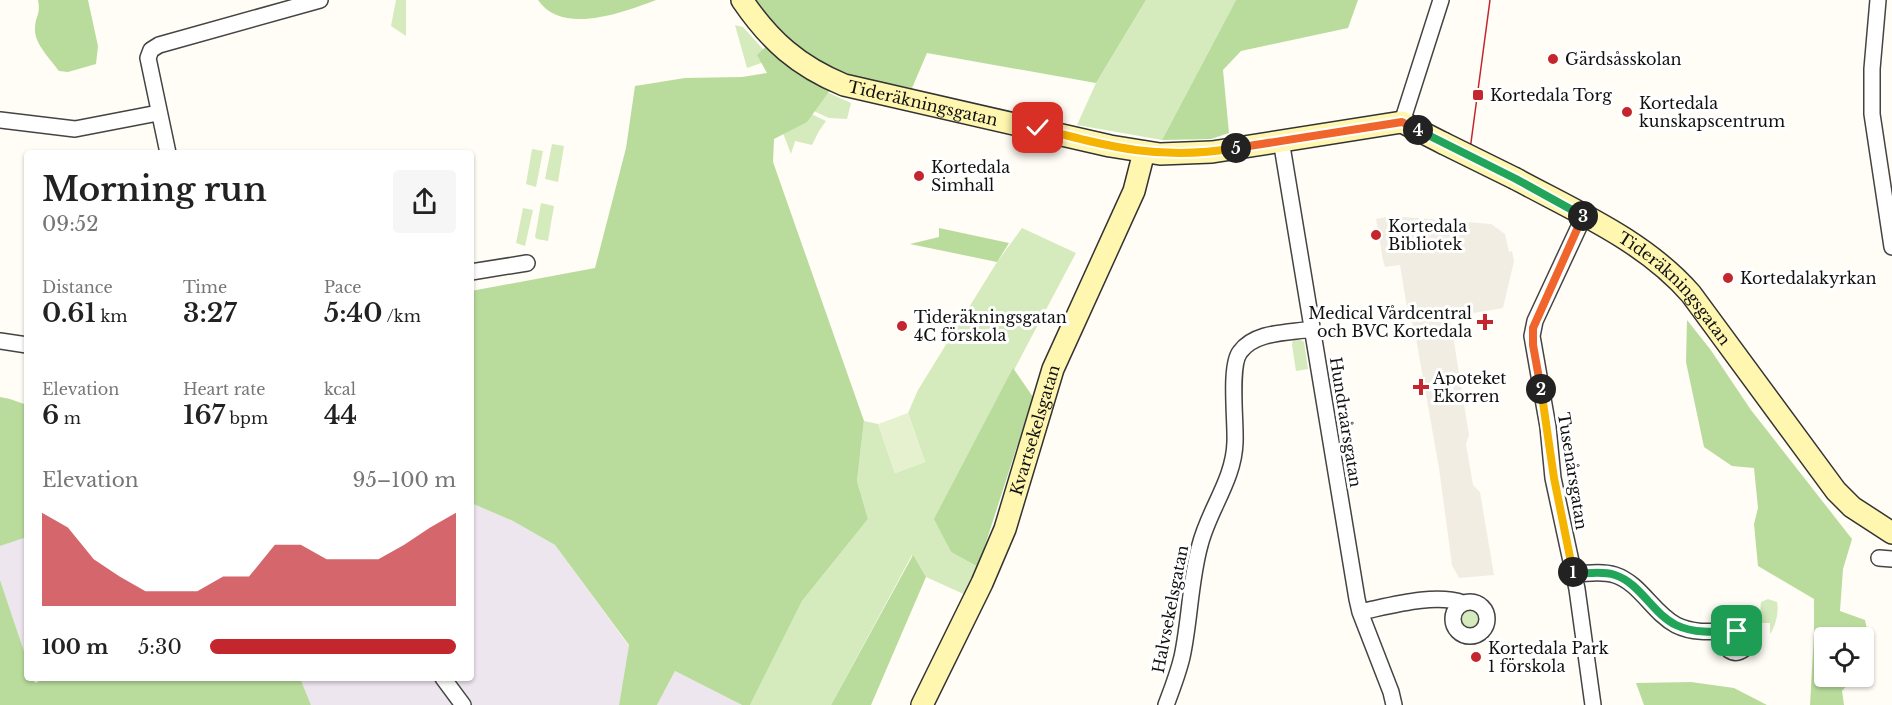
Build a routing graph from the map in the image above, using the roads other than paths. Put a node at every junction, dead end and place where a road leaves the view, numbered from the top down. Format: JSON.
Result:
{"nodes":[{"id":1,"x":320,"y":0,"type":"edge"},
{"id":2,"x":742,"y":0,"type":"edge"},
{"id":3,"x":1441,"y":0,"type":"edge"},
{"id":4,"x":1878,"y":0,"type":"edge"},
{"id":5,"x":158,"y":113,"type":"junction"},
{"id":6,"x":0,"y":120,"type":"edge"},
{"id":7,"x":1402,"y":122,"type":"junction"},
{"id":8,"x":1281,"y":140,"type":"junction"},
{"id":9,"x":167,"y":150,"type":"edge"},
{"id":10,"x":1144,"y":152,"type":"junction"},
{"id":11,"x":1584,"y":216,"type":"junction"},
{"id":12,"x":1892,"y":248,"type":"edge"},
{"id":13,"x":527,"y":263,"type":"dead end"},
{"id":14,"x":474,"y":272,"type":"edge"},
{"id":15,"x":1312,"y":329,"type":"junction"},
{"id":16,"x":0,"y":341,"type":"edge"},
{"id":17,"x":24,"y":345,"type":"edge"},
{"id":18,"x":1871,"y":519,"type":"junction"},
{"id":19,"x":1892,"y":521,"type":"edge"},
{"id":20,"x":1892,"y":533,"type":"edge"},
{"id":21,"x":1573,"y":575,"type":"junction"},
{"id":22,"x":1463,"y":603,"type":"dead end"},
{"id":23,"x":1360,"y":612,"type":"junction"},
{"id":24,"x":1726,"y":631,"type":"dead end"},
{"id":25,"x":445,"y":681,"type":"edge"},
{"id":26,"x":463,"y":705,"type":"edge"},
{"id":27,"x":922,"y":705,"type":"edge"},
{"id":28,"x":1166,"y":705,"type":"edge"},
{"id":29,"x":1394,"y":705,"type":"edge"},
{"id":30,"x":1593,"y":705,"type":"edge"}],
"edges":[{"from":1,"to":5,"type":"street"},
{"from":2,"to":10,"type":"street","name":"Tideräkningsgatan"},
{"from":3,"to":7,"type":"street"},
{"from":4,"to":12,"type":"street"},
{"from":5,"to":6,"type":"street"},
{"from":5,"to":9,"type":"street"},
{"from":7,"to":8,"type":"street","name":"Tideräkningsgatan"},
{"from":7,"to":11,"type":"street","name":"Tideräkningsgatan","bridge":true},
{"from":8,"to":10,"type":"street","name":"Tideräkningsgatan"},
{"from":8,"to":15,"type":"street","name":"Hundraårsgatan"},
{"from":10,"to":27,"type":"street","name":"Kvartsekelsgatan"},
{"from":11,"to":18,"type":"street","name":"Tideräkningsgatan"},
{"from":11,"to":21,"type":"street","name":"Tusenårsgatan"},
{"from":13,"to":14,"type":"street"},
{"from":15,"to":23,"type":"street","name":"Hundraårsgatan"},
{"from":15,"to":28,"type":"street","name":"Halvsekelsgatan"},
{"from":16,"to":17,"type":"street"},
{"from":18,"to":19,"type":"street"},
{"from":18,"to":20,"type":"street","name":"Tideräkningsgatan"},
{"from":21,"to":24,"type":"street"},
{"from":21,"to":30,"type":"street","name":"Tusenårsgatan"},
{"from":22,"to":23,"type":"street"},
{"from":23,"to":29,"type":"street","name":"Hundraårsgatan"},
{"from":25,"to":26,"type":"street"}]}
